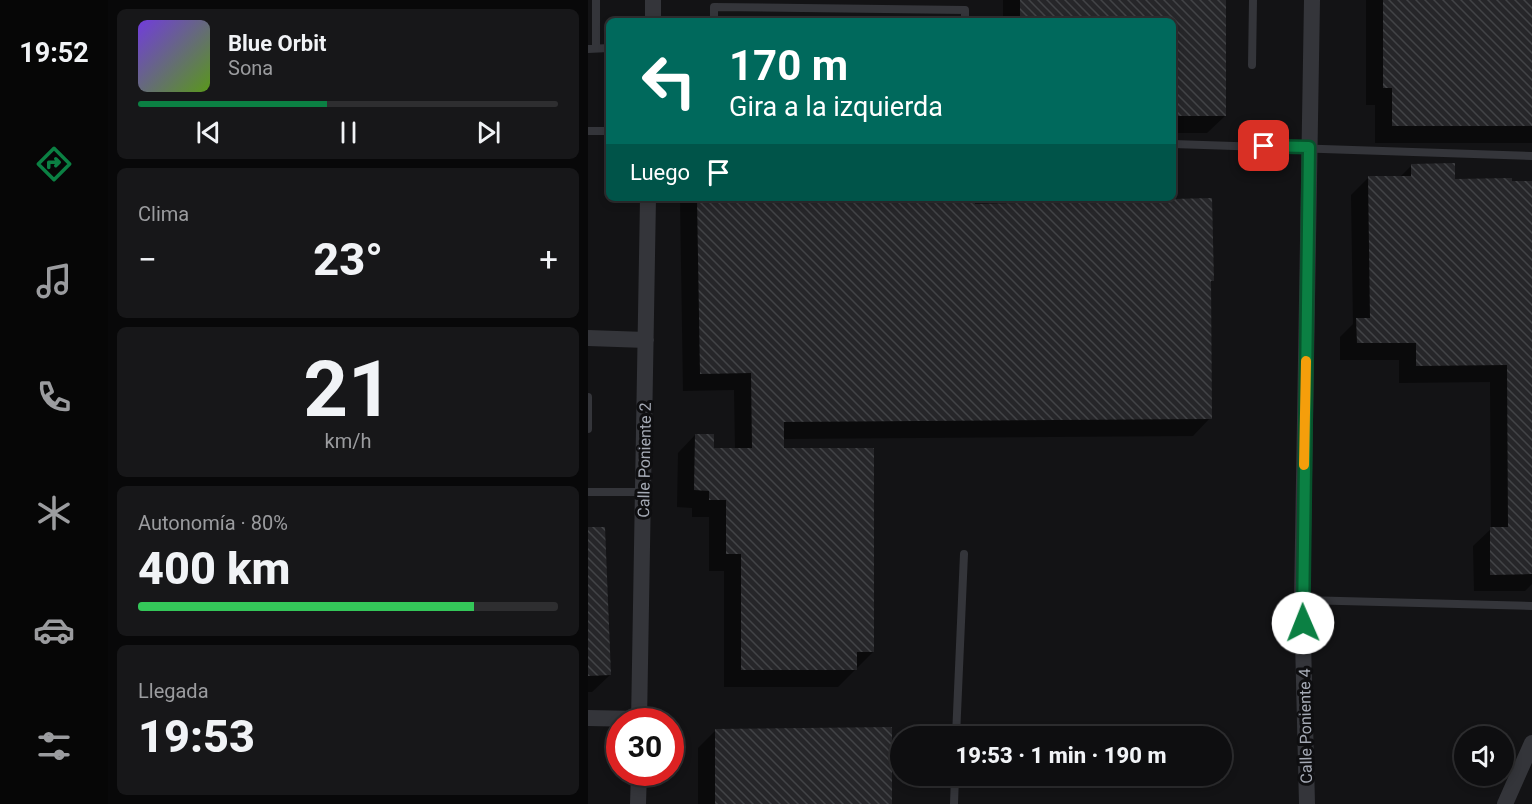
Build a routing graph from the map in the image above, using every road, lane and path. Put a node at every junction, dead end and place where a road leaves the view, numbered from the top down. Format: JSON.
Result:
{"nodes":[{"id":1,"x":596,"y":0,"type":"edge"},
{"id":2,"x":653,"y":0,"type":"edge"},
{"id":3,"x":1253,"y":0,"type":"edge"},
{"id":4,"x":1312,"y":0,"type":"edge"},
{"id":5,"x":653,"y":18,"type":"edge"},
{"id":6,"x":714,"y":18,"type":"edge"},
{"id":7,"x":965,"y":18,"type":"edge"},
{"id":8,"x":592,"y":49,"type":"edge"},
{"id":9,"x":1252,"y":65,"type":"dead end"},
{"id":10,"x":588,"y":131,"type":"edge"},
{"id":11,"x":606,"y":131,"type":"edge"},
{"id":12,"x":1176,"y":144,"type":"edge"},
{"id":13,"x":1309,"y":147,"type":"junction"},
{"id":14,"x":1532,"y":156,"type":"edge"},
{"id":15,"x":648,"y":201,"type":"edge"},
{"id":16,"x":588,"y":338,"type":"edge"},
{"id":17,"x":646,"y":340,"type":"junction"},
{"id":18,"x":588,"y":397,"type":"edge"},
{"id":19,"x":588,"y":429,"type":"edge"},
{"id":20,"x":588,"y":492,"type":"edge"},
{"id":21,"x":643,"y":492,"type":"junction"},
{"id":22,"x":964,"y":554,"type":"dead end"},
{"id":23,"x":1302,"y":600,"type":"junction"},
{"id":24,"x":1532,"y":606,"type":"edge"},
{"id":25,"x":639,"y":708,"type":"edge"},
{"id":26,"x":588,"y":718,"type":"edge"},
{"id":27,"x":606,"y":719,"type":"edge"},
{"id":28,"x":957,"y":726,"type":"edge"},
{"id":29,"x":1532,"y":742,"type":"edge"},
{"id":30,"x":639,"y":786,"type":"edge"},
{"id":31,"x":955,"y":786,"type":"edge"},
{"id":32,"x":639,"y":804,"type":"edge"},
{"id":33,"x":954,"y":804,"type":"edge"},
{"id":34,"x":1307,"y":804,"type":"edge"},
{"id":35,"x":1505,"y":804,"type":"edge"}],
"edges":[{"from":1,"to":8,"type":"lane"},
{"from":2,"to":5,"type":"street"},
{"from":3,"to":9,"type":"lane"},
{"from":4,"to":13,"type":"street","name":"Calle Poniente 4"},
{"from":6,"to":7,"type":"lane"},
{"from":10,"to":11,"type":"lane"},
{"from":12,"to":13,"type":"lane"},
{"from":13,"to":14,"type":"lane"},
{"from":13,"to":23,"type":"street","name":"Calle Poniente 4"},
{"from":15,"to":17,"type":"street","name":"Calle Poniente 2"},
{"from":16,"to":17,"type":"street"},
{"from":17,"to":21,"type":"street","name":"Calle Poniente 2"},
{"from":18,"to":19,"type":"lane"},
{"from":20,"to":21,"type":"lane"},
{"from":21,"to":25,"type":"street","name":"Calle Poniente 2"},
{"from":22,"to":28,"type":"lane"},
{"from":23,"to":24,"type":"lane"},
{"from":23,"to":34,"type":"street","name":"Calle Poniente 4"},
{"from":26,"to":27,"type":"street"},
{"from":29,"to":35,"type":"street"},
{"from":30,"to":32,"type":"street"},
{"from":31,"to":33,"type":"lane"}]}
